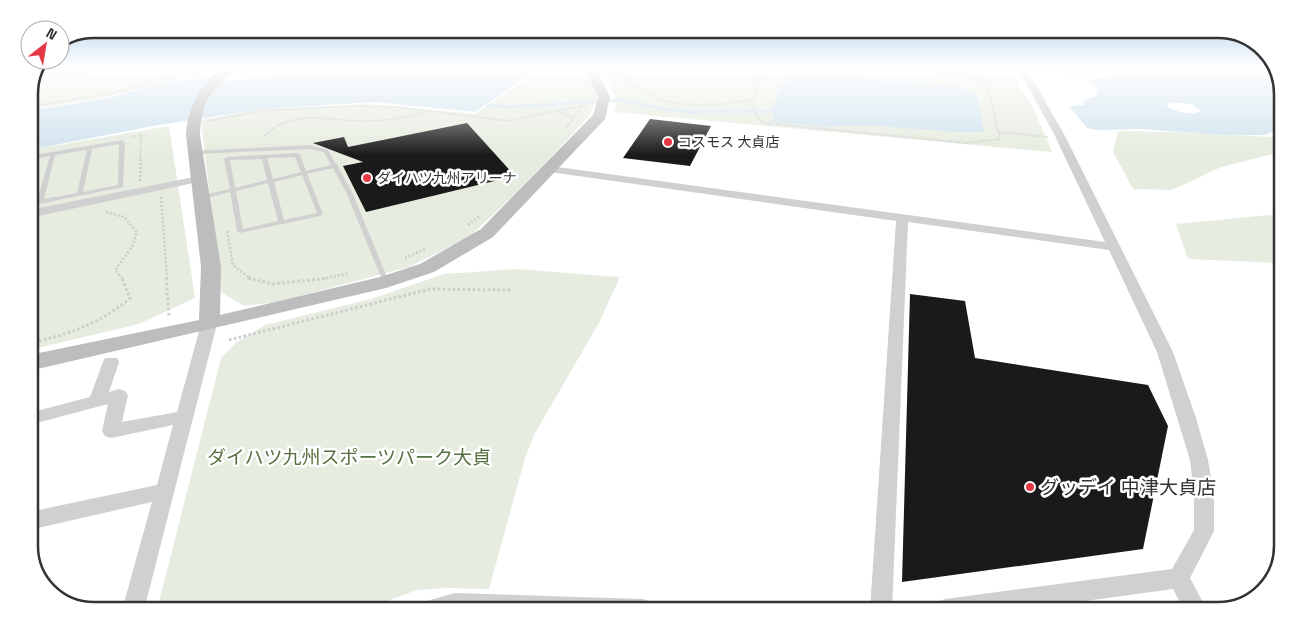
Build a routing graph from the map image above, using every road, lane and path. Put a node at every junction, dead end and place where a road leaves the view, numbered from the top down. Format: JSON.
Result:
{"nodes":[{"id":1,"x":93,"y":96,"type":"edge"},
{"id":2,"x":203,"y":96,"type":"edge"},
{"id":3,"x":603,"y":96,"type":"edge"},
{"id":4,"x":656,"y":96,"type":"edge"},
{"id":5,"x":754,"y":96,"type":"edge"},
{"id":6,"x":990,"y":96,"type":"edge"},
{"id":7,"x":1038,"y":96,"type":"edge"},
{"id":8,"x":749,"y":100,"type":"junction"},
{"id":9,"x":596,"y":104,"type":"dead end"},
{"id":10,"x":38,"y":105,"type":"edge"},
{"id":11,"x":581,"y":106,"type":"junction"},
{"id":12,"x":432,"y":112,"type":"junction"},
{"id":13,"x":555,"y":112,"type":"junction"},
{"id":14,"x":574,"y":117,"type":"junction"},
{"id":15,"x":193,"y":123,"type":"junction"},
{"id":16,"x":999,"y":132,"type":"junction"},
{"id":17,"x":564,"y":133,"type":"dead end"},
{"id":18,"x":141,"y":135,"type":"dead end"},
{"id":19,"x":265,"y":136,"type":"dead end"},
{"id":20,"x":1052,"y":138,"type":"dead end"},
{"id":21,"x":90,"y":148,"type":"junction"},
{"id":22,"x":196,"y":152,"type":"junction"},
{"id":23,"x":53,"y":154,"type":"junction"},
{"id":24,"x":38,"y":156,"type":"edge"},
{"id":25,"x":264,"y":156,"type":"junction"},
{"id":26,"x":336,"y":166,"type":"junction"},
{"id":27,"x":550,"y":170,"type":"junction"},
{"id":28,"x":304,"y":173,"type":"junction"},
{"id":29,"x":200,"y":179,"type":"junction"},
{"id":30,"x":271,"y":180,"type":"junction"},
{"id":31,"x":140,"y":187,"type":"dead end"},
{"id":32,"x":234,"y":190,"type":"junction"},
{"id":33,"x":122,"y":191,"type":"junction"},
{"id":34,"x":80,"y":194,"type":"junction"},
{"id":35,"x":161,"y":196,"type":"dead end"},
{"id":36,"x":202,"y":197,"type":"junction"},
{"id":37,"x":40,"y":202,"type":"joint"},
{"id":38,"x":488,"y":210,"type":"dead end"},
{"id":39,"x":38,"y":212,"type":"edge"},
{"id":40,"x":103,"y":212,"type":"dead end"},
{"id":41,"x":902,"y":218,"type":"junction"},
{"id":42,"x":281,"y":222,"type":"junction"},
{"id":43,"x":460,"y":230,"type":"dead end"},
{"id":44,"x":1113,"y":247,"type":"junction"},
{"id":45,"x":430,"y":248,"type":"dead end"},
{"id":46,"x":405,"y":258,"type":"dead end"},
{"id":47,"x":386,"y":282,"type":"junction"},
{"id":48,"x":513,"y":290,"type":"dead end"},
{"id":49,"x":169,"y":316,"type":"dead end"},
{"id":50,"x":208,"y":324,"type":"junction"},
{"id":51,"x":228,"y":340,"type":"dead end"},
{"id":52,"x":38,"y":341,"type":"edge"},
{"id":53,"x":38,"y":361,"type":"edge"},
{"id":54,"x":111,"y":362,"type":"dead end"},
{"id":55,"x":98,"y":401,"type":"junction"},
{"id":56,"x":38,"y":417,"type":"edge"},
{"id":57,"x":184,"y":417,"type":"junction"},
{"id":58,"x":164,"y":491,"type":"junction"},
{"id":59,"x":38,"y":519,"type":"edge"},
{"id":60,"x":1178,"y":578,"type":"junction"},
{"id":61,"x":135,"y":602,"type":"edge"},
{"id":62,"x":881,"y":602,"type":"edge"},
{"id":63,"x":1003,"y":602,"type":"edge"},
{"id":64,"x":1192,"y":602,"type":"edge"}],
"edges":[{"from":1,"to":10,"type":"path"},
{"from":2,"to":15,"type":"street"},
{"from":3,"to":27,"type":"street"},
{"from":4,"to":8,"type":"path"},
{"from":5,"to":8,"type":"path"},
{"from":6,"to":16,"type":"path"},
{"from":7,"to":44,"type":"street"},
{"from":8,"to":16,"type":"path"},
{"from":9,"to":11,"type":"path"},
{"from":11,"to":13,"type":"path"},
{"from":11,"to":14,"type":"path"},
{"from":12,"to":13,"type":"path"},
{"from":12,"to":15,"type":"path"},
{"from":12,"to":19,"type":"path"},
{"from":13,"to":14,"type":"path"},
{"from":14,"to":17,"type":"path"},
{"from":15,"to":22,"type":"street"},
{"from":16,"to":20,"type":"path"},
{"from":18,"to":31,"type":"path"},
{"from":21,"to":23,"type":"lane"},
{"from":21,"to":33,"type":"lane"},
{"from":21,"to":34,"type":"lane"},
{"from":22,"to":26,"type":"lane"},
{"from":22,"to":29,"type":"street"},
{"from":23,"to":24,"type":"lane"},
{"from":23,"to":37,"type":"lane"},
{"from":25,"to":28,"type":"lane"},
{"from":25,"to":30,"type":"lane"},
{"from":25,"to":32,"type":"lane"},
{"from":26,"to":28,"type":"lane"},
{"from":26,"to":47,"type":"lane"},
{"from":27,"to":41,"type":"street"},
{"from":27,"to":47,"type":"street"},
{"from":28,"to":30,"type":"lane"},
{"from":28,"to":42,"type":"lane"},
{"from":29,"to":33,"type":"street"},
{"from":29,"to":36,"type":"street"},
{"from":30,"to":32,"type":"lane"},
{"from":30,"to":42,"type":"lane"},
{"from":32,"to":36,"type":"lane"},
{"from":32,"to":42,"type":"lane"},
{"from":33,"to":34,"type":"lane"},
{"from":33,"to":39,"type":"street"},
{"from":34,"to":37,"type":"lane"},
{"from":35,"to":49,"type":"path"},
{"from":36,"to":50,"type":"street"},
{"from":38,"to":43,"type":"path"},
{"from":40,"to":52,"type":"path"},
{"from":41,"to":44,"type":"street"},
{"from":41,"to":62,"type":"street"},
{"from":44,"to":60,"type":"street"},
{"from":45,"to":46,"type":"path"},
{"from":47,"to":50,"type":"street"},
{"from":48,"to":51,"type":"path"},
{"from":50,"to":53,"type":"street"},
{"from":50,"to":57,"type":"street"},
{"from":54,"to":55,"type":"street"},
{"from":55,"to":56,"type":"street"},
{"from":55,"to":57,"type":"street"},
{"from":57,"to":58,"type":"street"},
{"from":58,"to":59,"type":"street"},
{"from":58,"to":61,"type":"street"},
{"from":60,"to":63,"type":"street"},
{"from":60,"to":64,"type":"street"}]}
